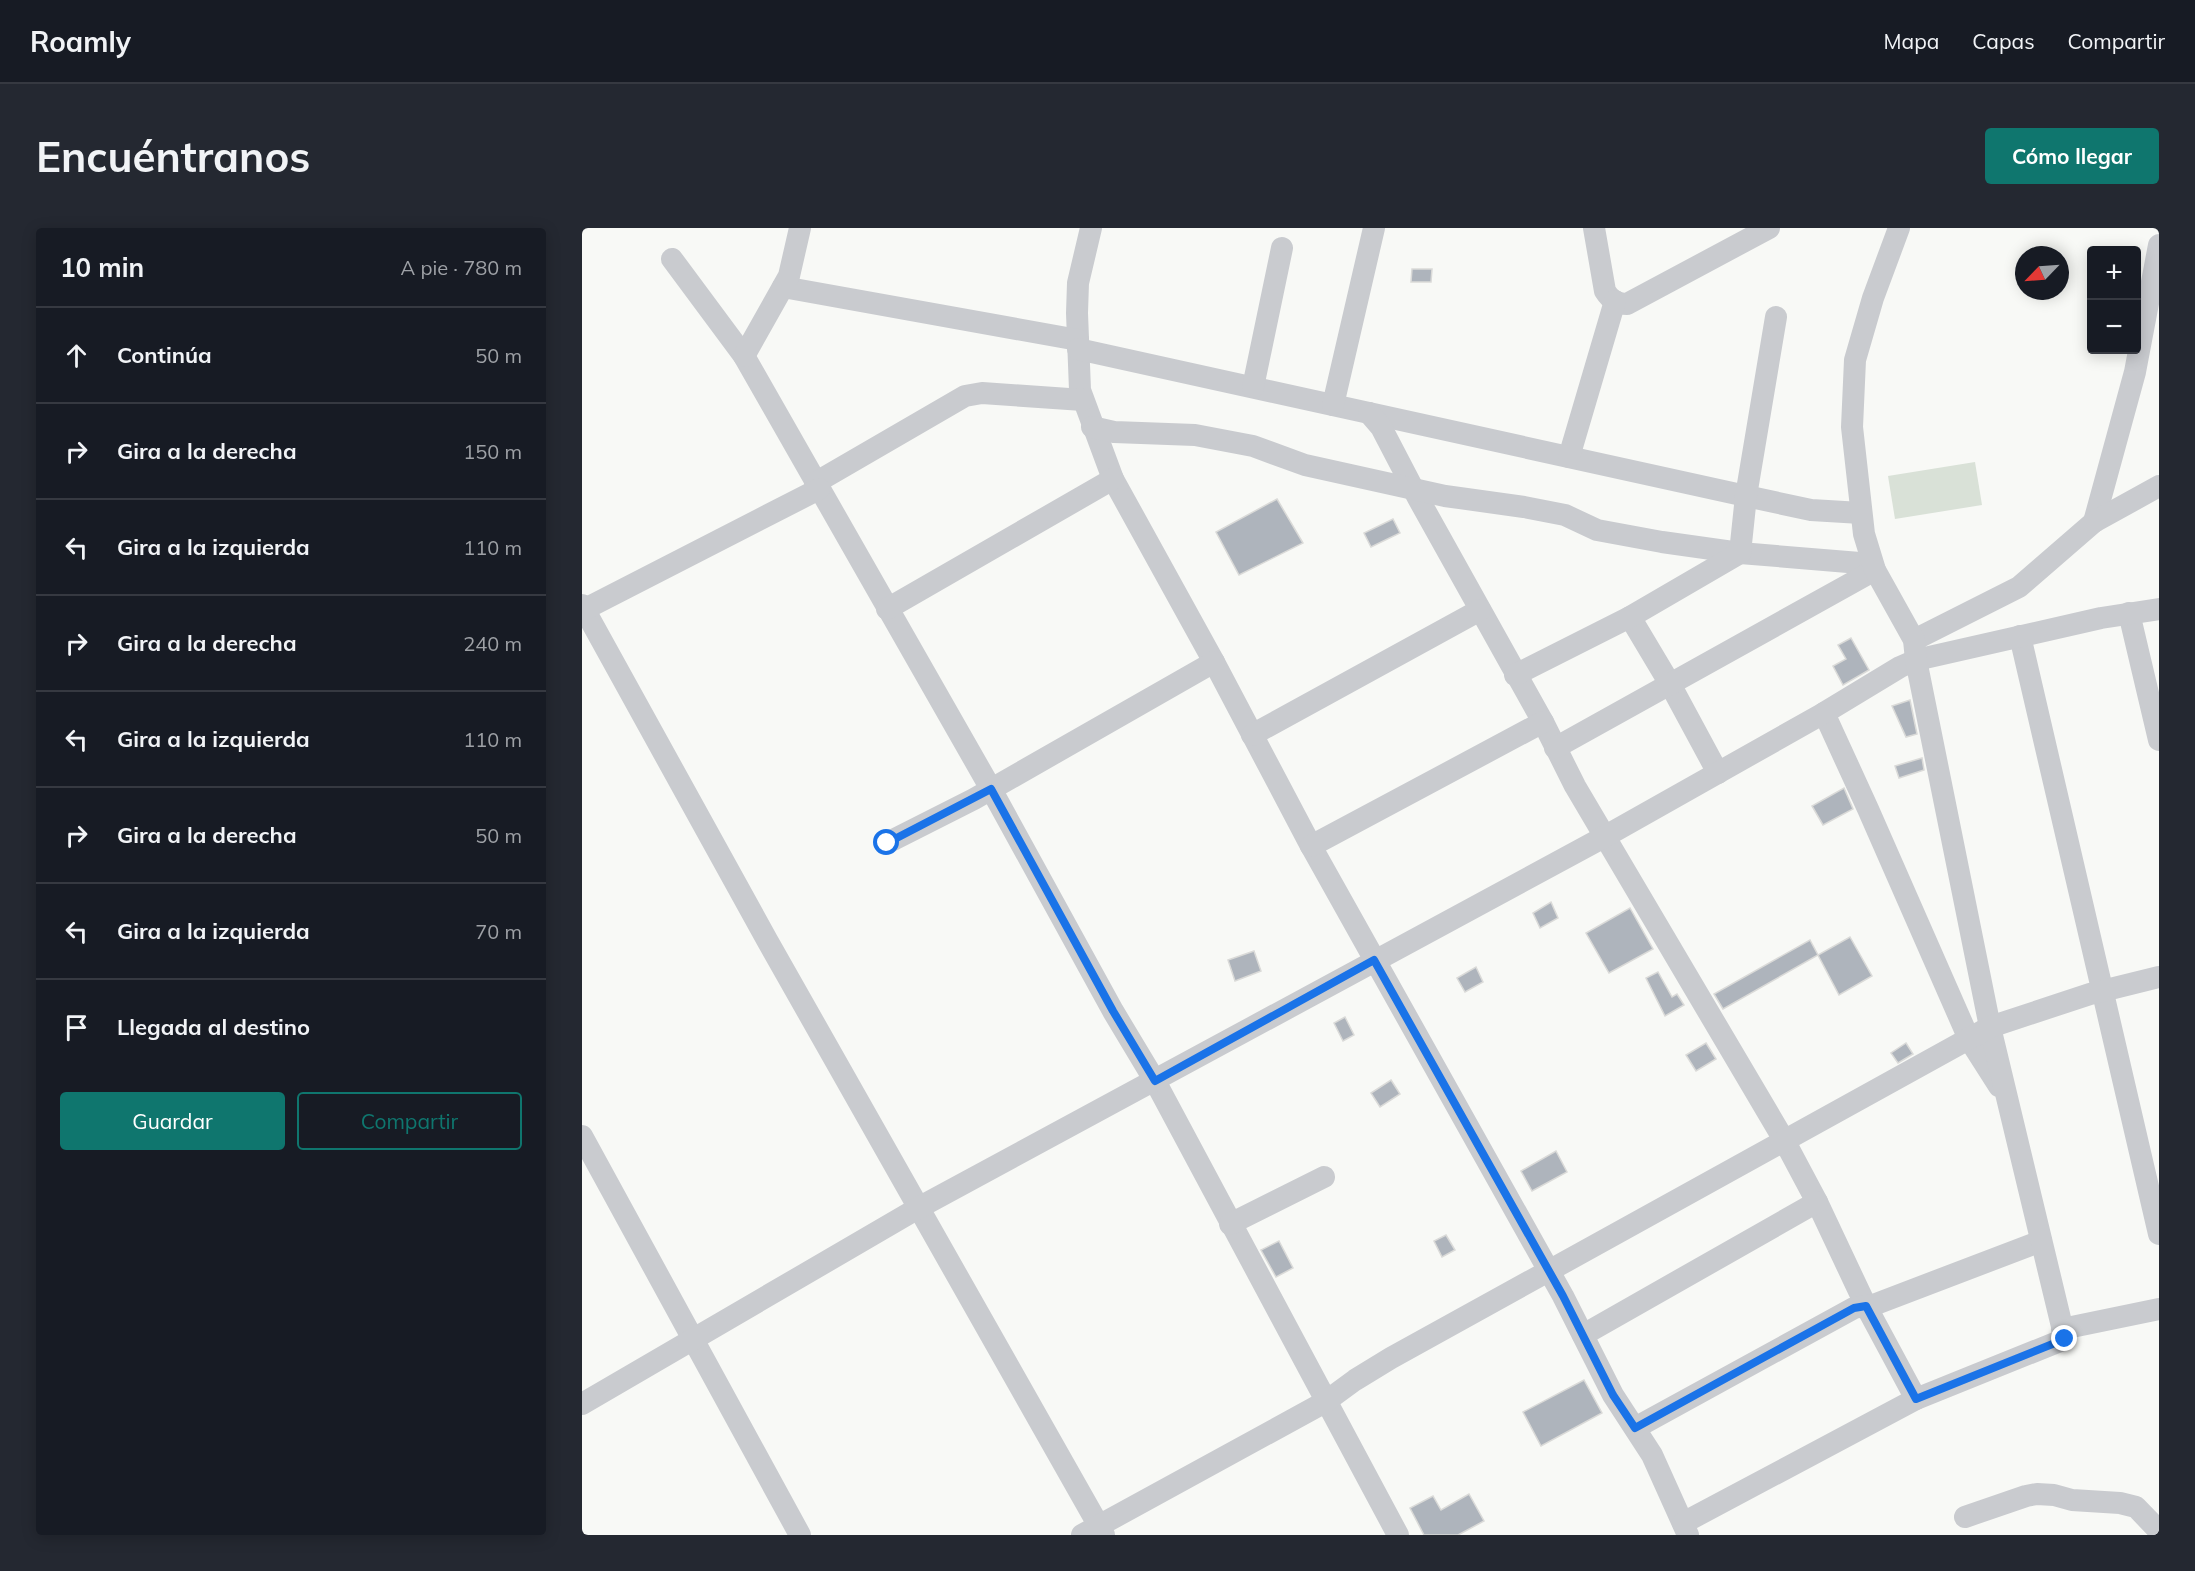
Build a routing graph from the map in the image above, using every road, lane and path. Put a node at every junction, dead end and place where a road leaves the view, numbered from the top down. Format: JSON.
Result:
{"nodes":[{"id":1,"x":800,"y":228,"type":"edge"},
{"id":2,"x":1091,"y":228,"type":"edge"},
{"id":3,"x":1374,"y":228,"type":"edge"},
{"id":4,"x":1593,"y":228,"type":"edge"},
{"id":5,"x":1770,"y":228,"type":"edge"},
{"id":6,"x":1899,"y":228,"type":"edge"},
{"id":7,"x":2159,"y":245,"type":"edge"},
{"id":8,"x":1282,"y":248,"type":"dead end"},
{"id":9,"x":672,"y":259,"type":"dead end"},
{"id":10,"x":783,"y":287,"type":"junction"},
{"id":11,"x":1615,"y":302,"type":"junction"},
{"id":12,"x":1776,"y":317,"type":"dead end"},
{"id":13,"x":1078,"y":344,"type":"junction"},
{"id":14,"x":744,"y":356,"type":"junction"},
{"id":15,"x":1252,"y":387,"type":"junction"},
{"id":16,"x":1083,"y":400,"type":"junction"},
{"id":17,"x":1333,"y":405,"type":"junction"},
{"id":18,"x":1369,"y":413,"type":"junction"},
{"id":19,"x":1092,"y":427,"type":"junction"},
{"id":20,"x":1569,"y":457,"type":"junction"},
{"id":21,"x":1113,"y":479,"type":"junction"},
{"id":22,"x":817,"y":486,"type":"junction"},
{"id":23,"x":2159,"y":486,"type":"edge"},
{"id":24,"x":1413,"y":488,"type":"junction"},
{"id":25,"x":1746,"y":496,"type":"junction"},
{"id":26,"x":1861,"y":513,"type":"junction"},
{"id":27,"x":2094,"y":522,"type":"junction"},
{"id":28,"x":1740,"y":553,"type":"junction"},
{"id":29,"x":1874,"y":567,"type":"junction"},
{"id":30,"x":583,"y":607,"type":"edge"},
{"id":31,"x":887,"y":609,"type":"junction"},
{"id":32,"x":2159,"y":609,"type":"edge"},
{"id":33,"x":1480,"y":610,"type":"junction"},
{"id":34,"x":2129,"y":614,"type":"junction"},
{"id":35,"x":1630,"y":617,"type":"junction"},
{"id":36,"x":2020,"y":636,"type":"junction"},
{"id":37,"x":590,"y":639,"type":"edge"},
{"id":38,"x":1915,"y":650,"type":"junction"},
{"id":39,"x":1214,"y":662,"type":"junction"},
{"id":40,"x":1515,"y":675,"type":"junction"},
{"id":41,"x":1670,"y":684,"type":"junction"},
{"id":42,"x":1824,"y":713,"type":"junction"},
{"id":43,"x":1543,"y":722,"type":"junction"},
{"id":44,"x":1251,"y":735,"type":"junction"},
{"id":45,"x":2159,"y":740,"type":"edge"},
{"id":46,"x":1555,"y":748,"type":"junction"},
{"id":47,"x":1718,"y":774,"type":"junction"},
{"id":48,"x":991,"y":789,"type":"junction"},
{"id":49,"x":1604,"y":837,"type":"junction"},
{"id":50,"x":887,"y":843,"type":"dead end"},
{"id":51,"x":1311,"y":846,"type":"junction"},
{"id":52,"x":1374,"y":960,"type":"junction"},
{"id":53,"x":2159,"y":977,"type":"edge"},
{"id":54,"x":2102,"y":991,"type":"junction"},
{"id":55,"x":1990,"y":1027,"type":"junction"},
{"id":56,"x":1968,"y":1039,"type":"junction"},
{"id":57,"x":1155,"y":1081,"type":"junction"},
{"id":58,"x":2007,"y":1095,"type":"junction"},
{"id":59,"x":582,"y":1136,"type":"edge"},
{"id":60,"x":1784,"y":1140,"type":"junction"},
{"id":61,"x":1324,"y":1177,"type":"dead end"},
{"id":62,"x":1817,"y":1202,"type":"junction"},
{"id":63,"x":920,"y":1207,"type":"junction"},
{"id":64,"x":1230,"y":1224,"type":"junction"},
{"id":65,"x":2159,"y":1234,"type":"edge"},
{"id":66,"x":2041,"y":1241,"type":"junction"},
{"id":67,"x":1548,"y":1271,"type":"junction"},
{"id":68,"x":1866,"y":1306,"type":"junction"},
{"id":69,"x":2159,"y":1309,"type":"edge"},
{"id":70,"x":2062,"y":1329,"type":"junction"},
{"id":71,"x":1583,"y":1335,"type":"junction"},
{"id":72,"x":693,"y":1340,"type":"junction"},
{"id":73,"x":1916,"y":1399,"type":"junction"},
{"id":74,"x":1325,"y":1402,"type":"junction"},
{"id":75,"x":582,"y":1404,"type":"edge"},
{"id":76,"x":1635,"y":1428,"type":"junction"},
{"id":77,"x":1965,"y":1516,"type":"dead end"},
{"id":78,"x":1686,"y":1529,"type":"edge"},
{"id":79,"x":2159,"y":1531,"type":"edge"},
{"id":80,"x":1095,"y":1532,"type":"edge"},
{"id":81,"x":800,"y":1535,"type":"edge"},
{"id":82,"x":1398,"y":1535,"type":"edge"}],
"edges":[{"from":1,"to":10,"type":"street"},
{"from":2,"to":13,"type":"street"},
{"from":3,"to":17,"type":"street"},
{"from":4,"to":11,"type":"street"},
{"from":5,"to":11,"type":"street"},
{"from":6,"to":26,"type":"street"},
{"from":7,"to":27,"type":"street"},
{"from":8,"to":15,"type":"street"},
{"from":9,"to":14,"type":"street"},
{"from":10,"to":13,"type":"street"},
{"from":10,"to":14,"type":"street"},
{"from":11,"to":20,"type":"street"},
{"from":12,"to":25,"type":"street"},
{"from":13,"to":15,"type":"street"},
{"from":13,"to":16,"type":"street"},
{"from":14,"to":22,"type":"street"},
{"from":15,"to":17,"type":"street"},
{"from":16,"to":19,"type":"street"},
{"from":16,"to":22,"type":"street"},
{"from":17,"to":18,"type":"street"},
{"from":18,"to":20,"type":"street"},
{"from":18,"to":24,"type":"street"},
{"from":19,"to":21,"type":"street"},
{"from":19,"to":24,"type":"street"},
{"from":20,"to":25,"type":"street"},
{"from":21,"to":31,"type":"street"},
{"from":21,"to":39,"type":"street"},
{"from":22,"to":30,"type":"street"},
{"from":22,"to":31,"type":"street"},
{"from":23,"to":27,"type":"street"},
{"from":24,"to":28,"type":"street"},
{"from":24,"to":33,"type":"street"},
{"from":25,"to":26,"type":"street"},
{"from":25,"to":28,"type":"street"},
{"from":26,"to":29,"type":"street"},
{"from":27,"to":38,"type":"street"},
{"from":28,"to":29,"type":"street"},
{"from":28,"to":35,"type":"street"},
{"from":29,"to":38,"type":"street"},
{"from":29,"to":41,"type":"street"},
{"from":30,"to":37,"type":"street"},
{"from":31,"to":48,"type":"street"},
{"from":32,"to":34,"type":"street"},
{"from":33,"to":40,"type":"street"},
{"from":33,"to":44,"type":"street"},
{"from":34,"to":36,"type":"street"},
{"from":34,"to":45,"type":"street"},
{"from":35,"to":40,"type":"street"},
{"from":35,"to":41,"type":"street"},
{"from":36,"to":38,"type":"street"},
{"from":36,"to":54,"type":"street"},
{"from":37,"to":63,"type":"street"},
{"from":38,"to":42,"type":"street"},
{"from":38,"to":55,"type":"street"},
{"from":39,"to":44,"type":"street"},
{"from":39,"to":48,"type":"street"},
{"from":40,"to":43,"type":"street"},
{"from":41,"to":46,"type":"street"},
{"from":41,"to":47,"type":"street"},
{"from":42,"to":47,"type":"street"},
{"from":42,"to":56,"type":"street"},
{"from":43,"to":46,"type":"street"},
{"from":43,"to":51,"type":"street"},
{"from":44,"to":51,"type":"street"},
{"from":46,"to":49,"type":"street"},
{"from":47,"to":49,"type":"street"},
{"from":48,"to":50,"type":"street"},
{"from":48,"to":57,"type":"street"},
{"from":49,"to":52,"type":"street"},
{"from":49,"to":60,"type":"street"},
{"from":51,"to":52,"type":"street"},
{"from":52,"to":57,"type":"street"},
{"from":52,"to":67,"type":"street"},
{"from":53,"to":54,"type":"street"},
{"from":54,"to":55,"type":"street"},
{"from":54,"to":65,"type":"street"},
{"from":55,"to":56,"type":"street"},
{"from":55,"to":58,"type":"street"},
{"from":56,"to":58,"type":"street"},
{"from":56,"to":60,"type":"street"},
{"from":57,"to":63,"type":"street"},
{"from":57,"to":64,"type":"street"},
{"from":58,"to":66,"type":"street"},
{"from":59,"to":72,"type":"street"},
{"from":60,"to":62,"type":"street"},
{"from":60,"to":67,"type":"street"},
{"from":61,"to":64,"type":"street"},
{"from":62,"to":68,"type":"street"},
{"from":62,"to":71,"type":"street"},
{"from":63,"to":72,"type":"street"},
{"from":63,"to":80,"type":"street"},
{"from":64,"to":74,"type":"street"},
{"from":66,"to":68,"type":"street"},
{"from":66,"to":70,"type":"street"},
{"from":67,"to":71,"type":"street"},
{"from":67,"to":74,"type":"street"},
{"from":68,"to":73,"type":"street"},
{"from":68,"to":76,"type":"street"},
{"from":69,"to":70,"type":"street"},
{"from":70,"to":73,"type":"street"},
{"from":71,"to":76,"type":"street"},
{"from":72,"to":75,"type":"street"},
{"from":72,"to":81,"type":"street"},
{"from":73,"to":78,"type":"street"},
{"from":74,"to":80,"type":"street"},
{"from":74,"to":82,"type":"street"},
{"from":76,"to":78,"type":"street"},
{"from":77,"to":79,"type":"street"}]}
